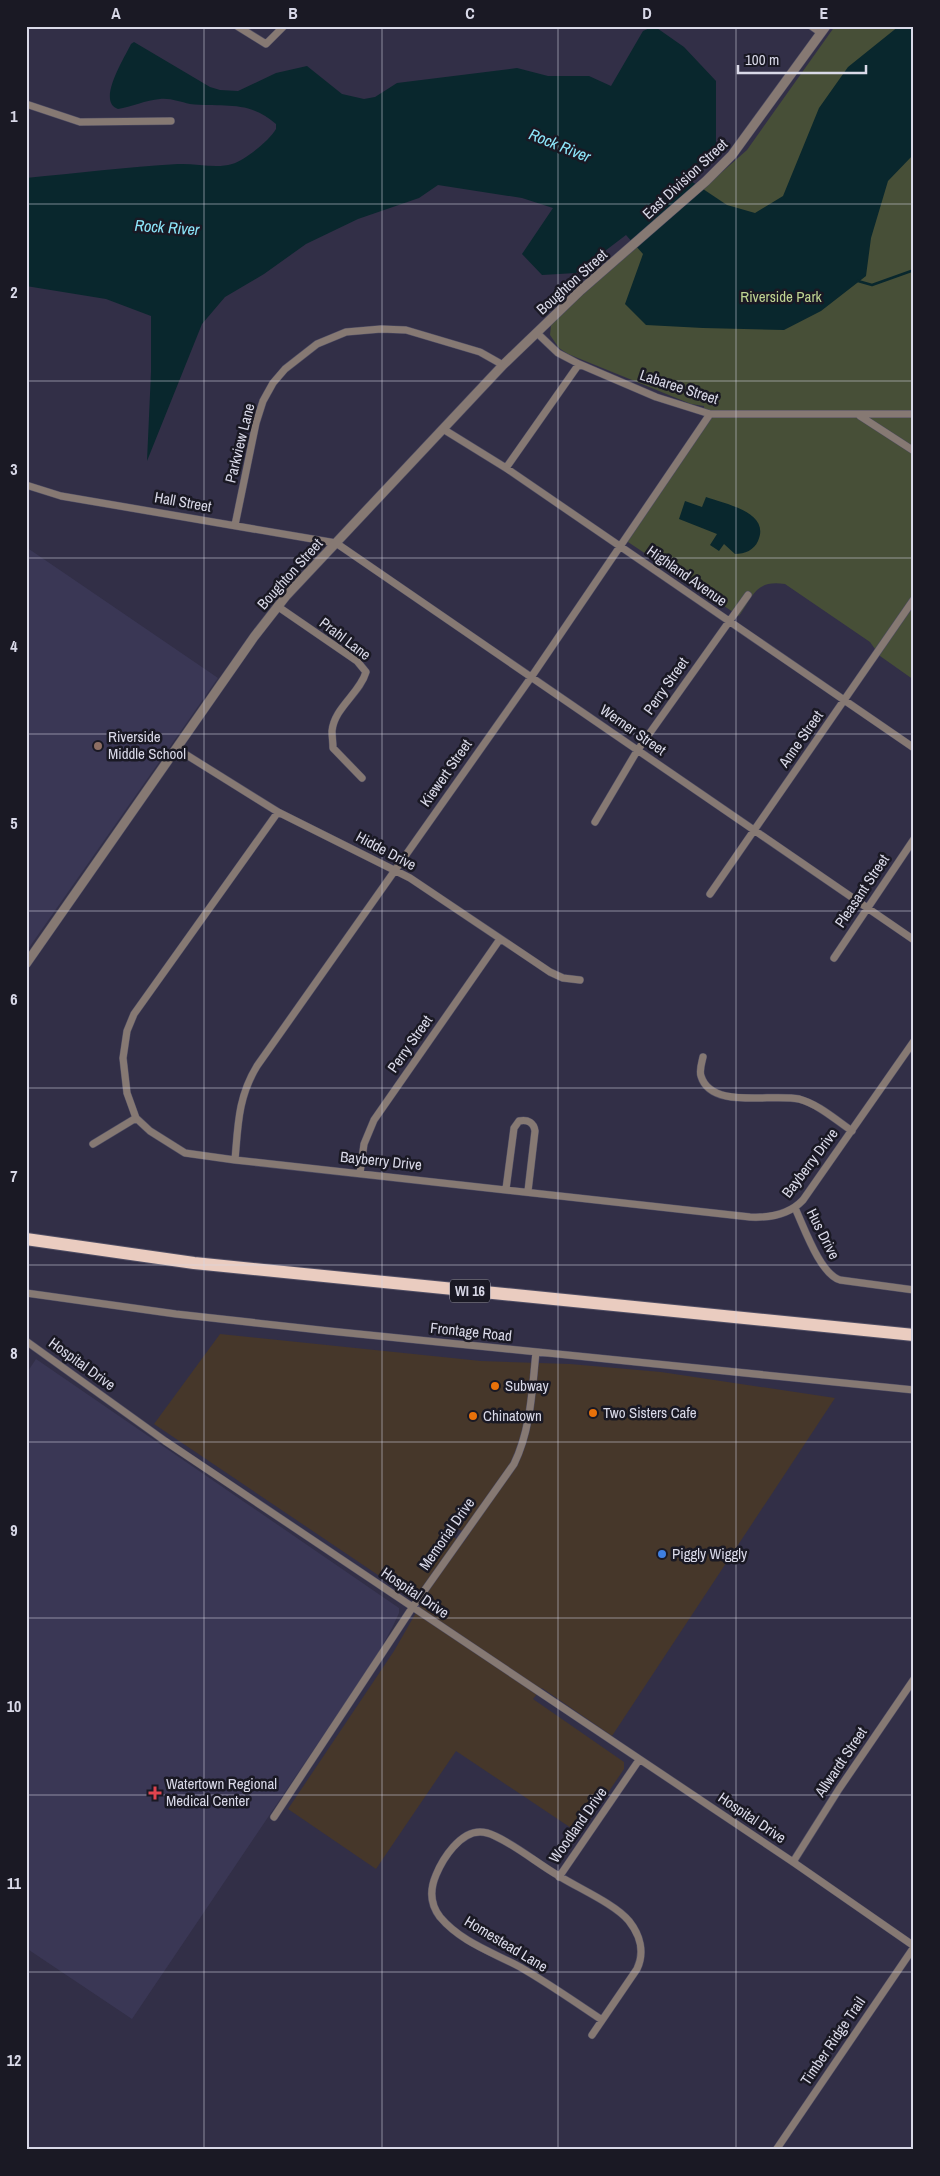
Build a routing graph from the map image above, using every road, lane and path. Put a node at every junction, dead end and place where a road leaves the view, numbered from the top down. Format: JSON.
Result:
{"nodes":[{"id":1,"x":237,"y":26,"type":"edge"},
{"id":2,"x":284,"y":26,"type":"edge"},
{"id":3,"x":811,"y":26,"type":"edge"},
{"id":4,"x":823,"y":30,"type":"edge"},
{"id":5,"x":26,"y":104,"type":"edge"},
{"id":6,"x":170,"y":121,"type":"dead end"},
{"id":7,"x":628,"y":250,"type":"joint"},
{"id":8,"x":537,"y":333,"type":"junction"},
{"id":9,"x":579,"y":364,"type":"junction"},
{"id":10,"x":504,"y":366,"type":"junction"},
{"id":11,"x":710,"y":414,"type":"junction"},
{"id":12,"x":914,"y":414,"type":"edge"},
{"id":13,"x":859,"y":415,"type":"junction"},
{"id":14,"x":874,"y":415,"type":"junction"},
{"id":15,"x":869,"y":422,"type":"junction"},
{"id":16,"x":443,"y":429,"type":"junction"},
{"id":17,"x":914,"y":451,"type":"edge"},
{"id":18,"x":506,"y":468,"type":"junction"},
{"id":19,"x":26,"y":485,"type":"edge"},
{"id":20,"x":235,"y":525,"type":"junction"},
{"id":21,"x":336,"y":543,"type":"junction"},
{"id":22,"x":619,"y":545,"type":"junction"},
{"id":23,"x":748,"y":595,"type":"dead end"},
{"id":24,"x":912,"y":601,"type":"edge"},
{"id":25,"x":277,"y":606,"type":"junction"},
{"id":26,"x":914,"y":612,"type":"edge"},
{"id":27,"x":729,"y":621,"type":"junction"},
{"id":28,"x":532,"y":676,"type":"junction"},
{"id":29,"x":845,"y":700,"type":"junction"},
{"id":30,"x":914,"y":748,"type":"edge"},
{"id":31,"x":176,"y":749,"type":"junction"},
{"id":32,"x":637,"y":751,"type":"junction"},
{"id":33,"x":362,"y":778,"type":"dead end"},
{"id":34,"x":278,"y":812,"type":"junction"},
{"id":35,"x":595,"y":822,"type":"dead end"},
{"id":36,"x":754,"y":831,"type":"junction"},
{"id":37,"x":914,"y":839,"type":"edge"},
{"id":38,"x":395,"y":869,"type":"junction"},
{"id":39,"x":710,"y":894,"type":"dead end"},
{"id":40,"x":866,"y":908,"type":"junction"},
{"id":41,"x":500,"y":939,"type":"junction"},
{"id":42,"x":914,"y":940,"type":"edge"},
{"id":43,"x":834,"y":958,"type":"dead end"},
{"id":44,"x":26,"y":964,"type":"edge"},
{"id":45,"x":580,"y":980,"type":"dead end"},
{"id":46,"x":914,"y":1041,"type":"edge"},
{"id":47,"x":702,"y":1057,"type":"dead end"},
{"id":48,"x":136,"y":1118,"type":"junction"},
{"id":49,"x":852,"y":1131,"type":"junction"},
{"id":50,"x":93,"y":1144,"type":"dead end"},
{"id":51,"x":235,"y":1160,"type":"junction"},
{"id":52,"x":360,"y":1172,"type":"junction"},
{"id":53,"x":506,"y":1189,"type":"junction"},
{"id":54,"x":528,"y":1191,"type":"junction"},
{"id":55,"x":795,"y":1208,"type":"junction"},
{"id":56,"x":26,"y":1239,"type":"edge"},
{"id":57,"x":914,"y":1290,"type":"edge"},
{"id":58,"x":26,"y":1293,"type":"edge"},
{"id":59,"x":914,"y":1334,"type":"edge"},
{"id":60,"x":26,"y":1341,"type":"edge"},
{"id":61,"x":536,"y":1352,"type":"junction"},
{"id":62,"x":914,"y":1390,"type":"edge"},
{"id":63,"x":412,"y":1608,"type":"junction"},
{"id":64,"x":914,"y":1679,"type":"edge"},
{"id":65,"x":639,"y":1760,"type":"junction"},
{"id":66,"x":274,"y":1817,"type":"dead end"},
{"id":67,"x":793,"y":1862,"type":"junction"},
{"id":68,"x":559,"y":1877,"type":"junction"},
{"id":69,"x":914,"y":1947,"type":"edge"},
{"id":70,"x":602,"y":2020,"type":"junction"},
{"id":71,"x":592,"y":2035,"type":"dead end"},
{"id":72,"x":776,"y":2150,"type":"edge"}],
"edges":[{"from":1,"to":2,"type":"street"},
{"from":3,"to":4,"type":"street"},
{"from":4,"to":7,"type":"street","name":"East Division Street"},
{"from":5,"to":6,"type":"street"},
{"from":7,"to":8,"type":"street","name":"Boughton Street"},
{"from":8,"to":9,"type":"street","name":"Labaree Street"},
{"from":8,"to":10,"type":"street","name":"Boughton Street"},
{"from":9,"to":11,"type":"street","name":"Labaree Street"},
{"from":9,"to":18,"type":"street"},
{"from":10,"to":16,"type":"street","name":"Boughton Street"},
{"from":10,"to":20,"type":"street","name":"Parkview Lane"},
{"from":11,"to":13,"type":"street","name":"Labaree Street"},
{"from":11,"to":22,"type":"street","name":"Kiewert Street"},
{"from":12,"to":14,"type":"street","name":"Labaree Street"},
{"from":13,"to":14,"type":"street","name":"Labaree Street"},
{"from":13,"to":15,"type":"street"},
{"from":14,"to":15,"type":"street"},
{"from":15,"to":17,"type":"street"},
{"from":16,"to":18,"type":"street","name":"Highland Avenue"},
{"from":16,"to":21,"type":"street","name":"Boughton Street"},
{"from":18,"to":22,"type":"street","name":"Highland Avenue"},
{"from":19,"to":20,"type":"street","name":"Hall Street"},
{"from":20,"to":21,"type":"street","name":"Hall Street"},
{"from":21,"to":25,"type":"street","name":"Boughton Street"},
{"from":21,"to":28,"type":"street","name":"Werner Street"},
{"from":22,"to":27,"type":"street","name":"Highland Avenue"},
{"from":22,"to":28,"type":"street","name":"Kiewert Street"},
{"from":23,"to":27,"type":"street","name":"Perry Street"},
{"from":24,"to":26,"type":"street"},
{"from":24,"to":29,"type":"street","name":"Anne Street"},
{"from":25,"to":31,"type":"street","name":"Boughton Street"},
{"from":25,"to":33,"type":"street","name":"Prahl Lane"},
{"from":27,"to":29,"type":"street","name":"Highland Avenue"},
{"from":27,"to":32,"type":"street","name":"Perry Street"},
{"from":28,"to":32,"type":"street","name":"Werner Street"},
{"from":28,"to":38,"type":"street","name":"Kiewert Street"},
{"from":29,"to":30,"type":"street","name":"Highland Avenue"},
{"from":29,"to":36,"type":"street","name":"Anne Street"},
{"from":31,"to":34,"type":"street","name":"Hidde Drive"},
{"from":31,"to":44,"type":"street","name":"Boughton Street"},
{"from":32,"to":35,"type":"street","name":"Perry Street"},
{"from":32,"to":36,"type":"street","name":"Werner Street"},
{"from":34,"to":38,"type":"street","name":"Hidde Drive"},
{"from":34,"to":48,"type":"street","name":"Bayberry Drive"},
{"from":36,"to":39,"type":"street","name":"Anne Street"},
{"from":36,"to":40,"type":"street","name":"Werner Street"},
{"from":37,"to":40,"type":"street","name":"Pleasant Street"},
{"from":38,"to":41,"type":"street","name":"Hidde Drive"},
{"from":38,"to":51,"type":"street","name":"Kiewert Street"},
{"from":40,"to":42,"type":"street","name":"Werner Street"},
{"from":40,"to":43,"type":"street","name":"Pleasant Street"},
{"from":41,"to":45,"type":"street","name":"Hidde Drive"},
{"from":41,"to":52,"type":"street","name":"Perry Street"},
{"from":46,"to":49,"type":"street","name":"Bayberry Drive"},
{"from":47,"to":49,"type":"street"},
{"from":48,"to":50,"type":"street"},
{"from":48,"to":51,"type":"street","name":"Bayberry Drive"},
{"from":49,"to":55,"type":"street","name":"Bayberry Drive"},
{"from":51,"to":52,"type":"street","name":"Bayberry Drive"},
{"from":52,"to":53,"type":"street","name":"Bayberry Drive"},
{"from":53,"to":54,"type":"street","name":"Bayberry Drive"},
{"from":53,"to":54,"type":"street"},
{"from":54,"to":55,"type":"street","name":"Bayberry Drive"},
{"from":55,"to":57,"type":"street","name":"Hus Drive"},
{"from":56,"to":59,"type":"highway","number":"WI 16"},
{"from":58,"to":61,"type":"street","name":"Frontage Road"},
{"from":60,"to":63,"type":"street","name":"Hospital Drive"},
{"from":61,"to":62,"type":"street","name":"Frontage Road"},
{"from":61,"to":63,"type":"street","name":"Memorial Drive"},
{"from":63,"to":65,"type":"street","name":"Hospital Drive"},
{"from":63,"to":66,"type":"street","name":"Memorial Drive"},
{"from":64,"to":67,"type":"street","name":"Allwardt Street"},
{"from":65,"to":67,"type":"street","name":"Hospital Drive"},
{"from":65,"to":68,"type":"street","name":"Woodland Drive"},
{"from":67,"to":69,"type":"street","name":"Hospital Drive"},
{"from":68,"to":70,"type":"street","name":"Woodland Drive"},
{"from":68,"to":70,"type":"street","name":"Homestead Lane"},
{"from":69,"to":72,"type":"street","name":"Timber Ridge Trail"},
{"from":70,"to":71,"type":"street","name":"Woodland Drive"}]}
